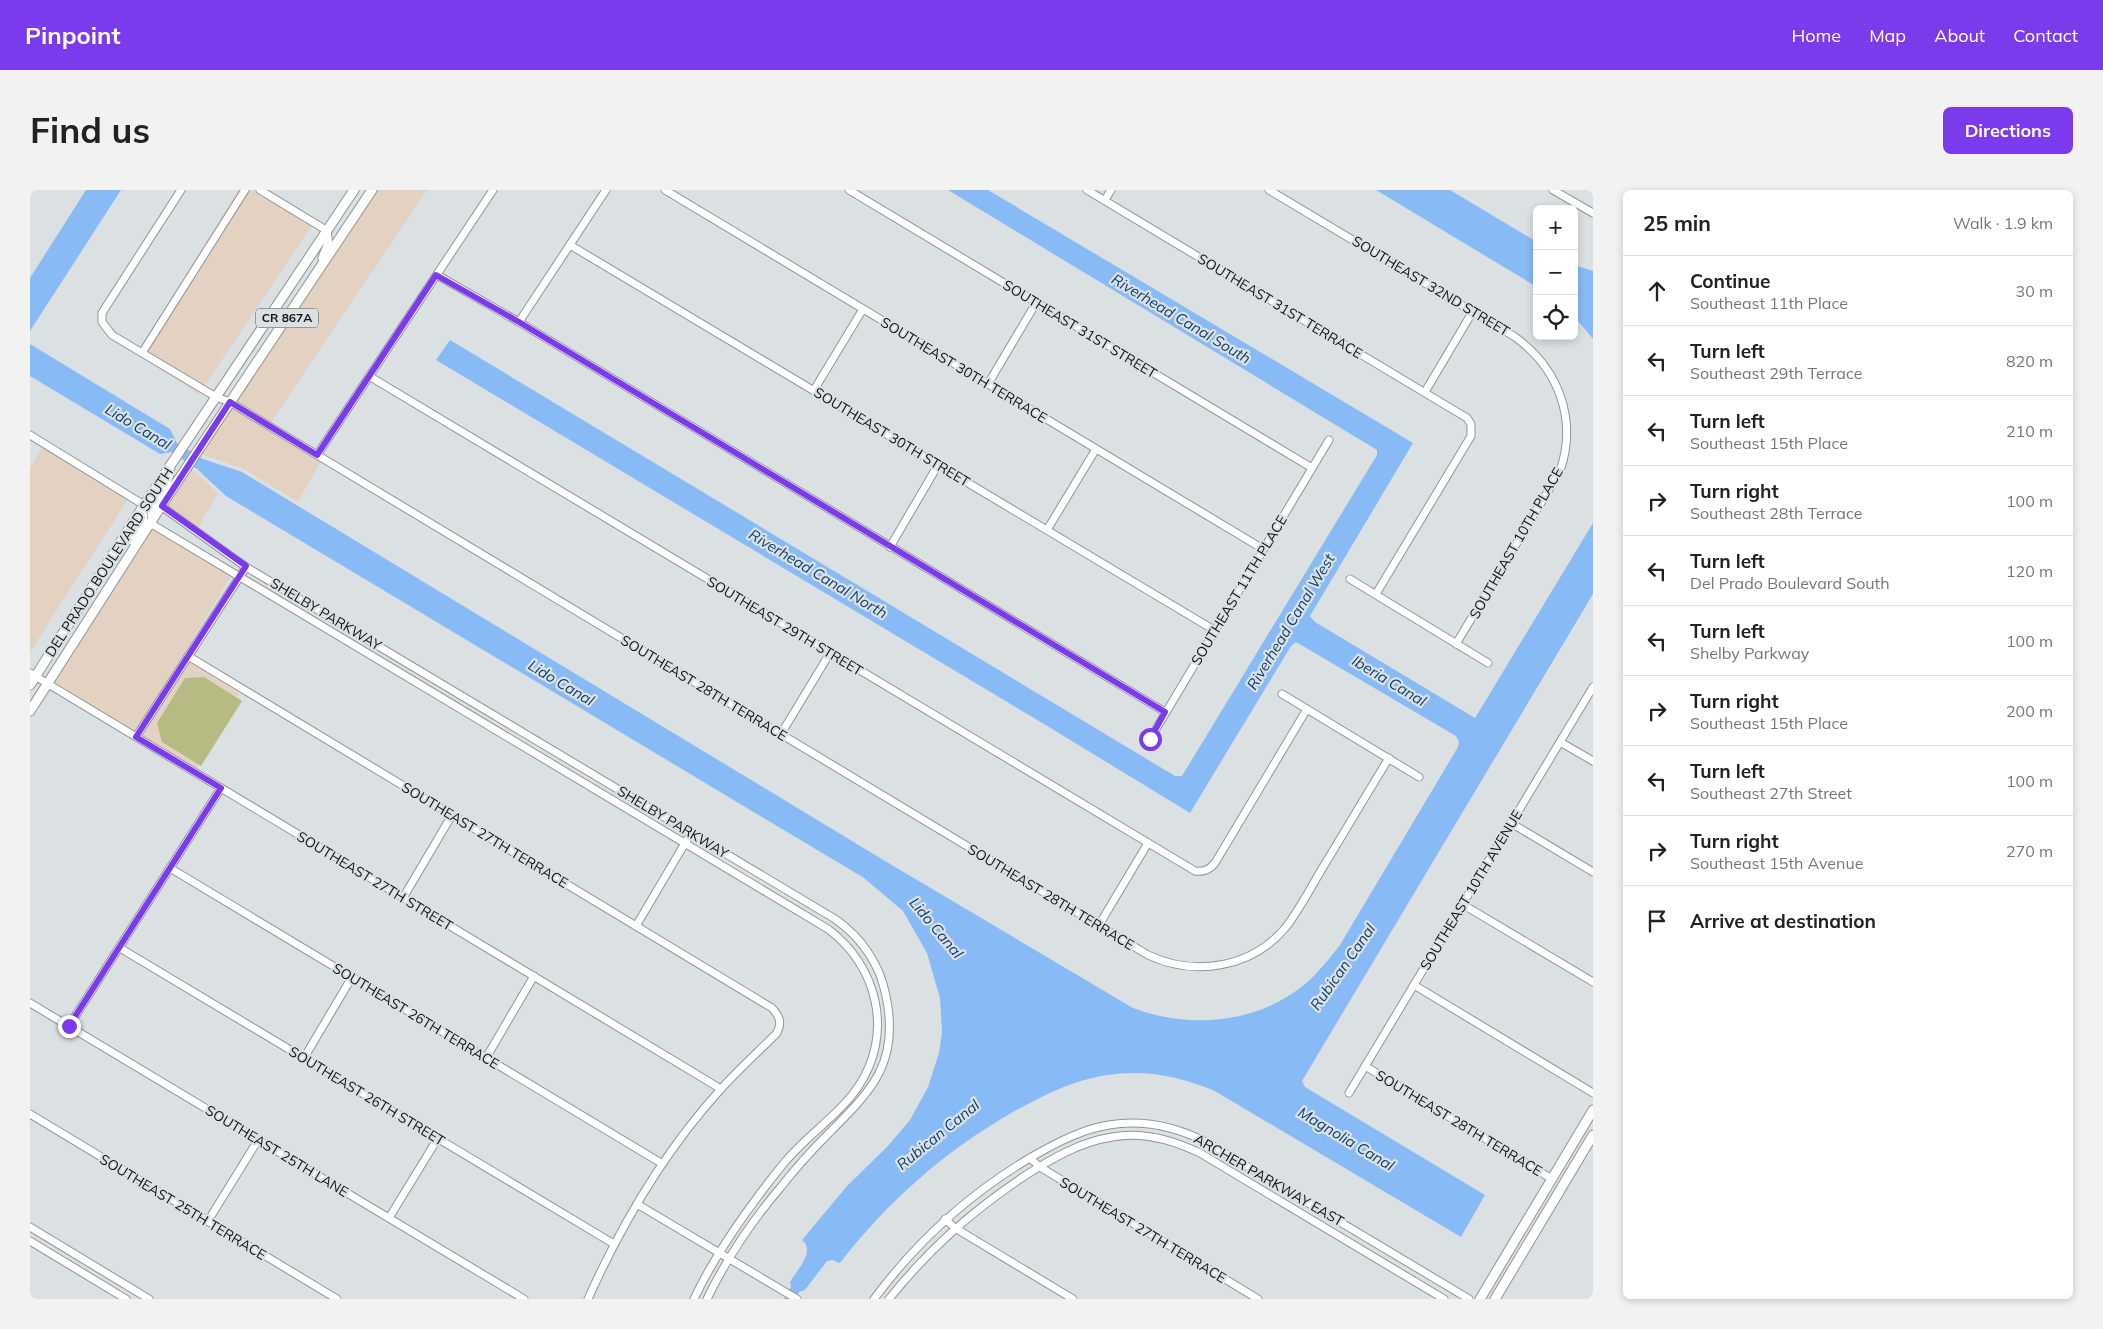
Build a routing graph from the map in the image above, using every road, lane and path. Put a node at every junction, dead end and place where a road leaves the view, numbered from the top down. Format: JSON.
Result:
{"nodes":[{"id":1,"x":181,"y":190,"type":"edge"},
{"id":2,"x":245,"y":190,"type":"edge"},
{"id":3,"x":260,"y":190,"type":"edge"},
{"id":4,"x":354,"y":190,"type":"edge"},
{"id":5,"x":372,"y":190,"type":"edge"},
{"id":6,"x":493,"y":190,"type":"edge"},
{"id":7,"x":606,"y":190,"type":"edge"},
{"id":8,"x":665,"y":190,"type":"edge"},
{"id":9,"x":849,"y":190,"type":"edge"},
{"id":10,"x":1087,"y":190,"type":"edge"},
{"id":11,"x":1111,"y":190,"type":"edge"},
{"id":12,"x":1269,"y":190,"type":"edge"},
{"id":13,"x":1553,"y":190,"type":"edge"},
{"id":14,"x":1105,"y":200,"type":"junction"},
{"id":15,"x":1593,"y":213,"type":"edge"},
{"id":16,"x":326,"y":230,"type":"junction"},
{"id":17,"x":570,"y":244,"type":"junction"},
{"id":18,"x":318,"y":272,"type":"junction"},
{"id":19,"x":436,"y":275,"type":"junction"},
{"id":20,"x":1036,"y":303,"type":"junction"},
{"id":21,"x":863,"y":309,"type":"junction"},
{"id":22,"x":1473,"y":311,"type":"junction"},
{"id":23,"x":519,"y":322,"type":"junction"},
{"id":24,"x":142,"y":353,"type":"junction"},
{"id":25,"x":369,"y":376,"type":"junction"},
{"id":26,"x":988,"y":384,"type":"junction"},
{"id":27,"x":814,"y":390,"type":"junction"},
{"id":28,"x":1424,"y":392,"type":"junction"},
{"id":29,"x":216,"y":397,"type":"junction"},
{"id":30,"x":230,"y":402,"type":"junction"},
{"id":31,"x":1564,"y":409,"type":"joint"},
{"id":32,"x":30,"y":436,"type":"edge"},
{"id":33,"x":1329,"y":440,"type":"dead end"},
{"id":34,"x":1096,"y":449,"type":"junction"},
{"id":35,"x":317,"y":455,"type":"junction"},
{"id":36,"x":171,"y":464,"type":"junction"},
{"id":37,"x":938,"y":465,"type":"junction"},
{"id":38,"x":1312,"y":468,"type":"junction"},
{"id":39,"x":144,"y":505,"type":"junction"},
{"id":40,"x":162,"y":506,"type":"junction"},
{"id":41,"x":150,"y":523,"type":"junction"},
{"id":42,"x":1047,"y":530,"type":"junction"},
{"id":43,"x":890,"y":547,"type":"junction"},
{"id":44,"x":1264,"y":549,"type":"junction"},
{"id":45,"x":246,"y":566,"type":"junction"},
{"id":46,"x":122,"y":568,"type":"junction"},
{"id":47,"x":240,"y":576,"type":"junction"},
{"id":48,"x":1350,"y":579,"type":"dead end"},
{"id":49,"x":1376,"y":594,"type":"junction"},
{"id":50,"x":1214,"y":630,"type":"junction"},
{"id":51,"x":1456,"y":644,"type":"junction"},
{"id":52,"x":830,"y":653,"type":"junction"},
{"id":53,"x":188,"y":656,"type":"junction"},
{"id":54,"x":1488,"y":663,"type":"dead end"},
{"id":55,"x":33,"y":675,"type":"edge"},
{"id":56,"x":48,"y":683,"type":"junction"},
{"id":57,"x":30,"y":685,"type":"edge"},
{"id":58,"x":1593,"y":687,"type":"edge"},
{"id":59,"x":1282,"y":694,"type":"dead end"},
{"id":60,"x":1307,"y":709,"type":"junction"},
{"id":61,"x":30,"y":711,"type":"edge"},
{"id":62,"x":1165,"y":712,"type":"junction"},
{"id":63,"x":780,"y":734,"type":"junction"},
{"id":64,"x":136,"y":737,"type":"junction"},
{"id":65,"x":1150,"y":739,"type":"dead end"},
{"id":66,"x":1560,"y":742,"type":"junction"},
{"id":67,"x":1389,"y":758,"type":"junction"},
{"id":68,"x":1593,"y":761,"type":"edge"},
{"id":69,"x":1418,"y":777,"type":"dead end"},
{"id":70,"x":221,"y":788,"type":"junction"},
{"id":71,"x":452,"y":816,"type":"junction"},
{"id":72,"x":1511,"y":823,"type":"junction"},
{"id":73,"x":691,"y":833,"type":"junction"},
{"id":74,"x":685,"y":843,"type":"junction"},
{"id":75,"x":1148,"y":843,"type":"junction"},
{"id":76,"x":170,"y":868,"type":"junction"},
{"id":77,"x":1593,"y":872,"type":"edge"},
{"id":78,"x":403,"y":898,"type":"junction"},
{"id":79,"x":1462,"y":904,"type":"junction"},
{"id":80,"x":835,"y":919,"type":"junction"},
{"id":81,"x":1099,"y":925,"type":"junction"},
{"id":82,"x":636,"y":926,"type":"junction"},
{"id":83,"x":828,"y":929,"type":"junction"},
{"id":84,"x":120,"y":948,"type":"junction"},
{"id":85,"x":534,"y":976,"type":"junction"},
{"id":86,"x":352,"y":978,"type":"junction"},
{"id":87,"x":1593,"y":982,"type":"edge"},
{"id":88,"x":1414,"y":985,"type":"junction"},
{"id":89,"x":30,"y":1003,"type":"edge"},
{"id":90,"x":69,"y":1026,"type":"junction"},
{"id":91,"x":304,"y":1058,"type":"junction"},
{"id":92,"x":486,"y":1058,"type":"junction"},
{"id":93,"x":1365,"y":1066,"type":"junction"},
{"id":94,"x":721,"y":1089,"type":"junction"},
{"id":95,"x":1349,"y":1093,"type":"dead end"},
{"id":96,"x":1593,"y":1093,"type":"edge"},
{"id":97,"x":1593,"y":1110,"type":"edge"},
{"id":98,"x":30,"y":1114,"type":"edge"},
{"id":99,"x":1593,"y":1135,"type":"edge"},
{"id":100,"x":438,"y":1138,"type":"junction"},
{"id":101,"x":258,"y":1140,"type":"junction"},
{"id":102,"x":1030,"y":1158,"type":"junction"},
{"id":103,"x":661,"y":1164,"type":"junction"},
{"id":104,"x":1040,"y":1167,"type":"junction"},
{"id":105,"x":1552,"y":1179,"type":"junction"},
{"id":106,"x":637,"y":1204,"type":"junction"},
{"id":107,"x":389,"y":1218,"type":"junction"},
{"id":108,"x":945,"y":1220,"type":"junction"},
{"id":109,"x":208,"y":1221,"type":"junction"},
{"id":110,"x":30,"y":1227,"type":"edge"},
{"id":111,"x":955,"y":1228,"type":"junction"},
{"id":112,"x":30,"y":1240,"type":"edge"},
{"id":113,"x":614,"y":1244,"type":"junction"},
{"id":114,"x":720,"y":1253,"type":"junction"},
{"id":115,"x":729,"y":1259,"type":"junction"},
{"id":116,"x":90,"y":1263,"type":"junction"},
{"id":117,"x":84,"y":1273,"type":"junction"},
{"id":118,"x":880,"y":1292,"type":"junction"},
{"id":119,"x":126,"y":1299,"type":"edge"},
{"id":120,"x":149,"y":1299,"type":"edge"},
{"id":121,"x":337,"y":1299,"type":"edge"},
{"id":122,"x":524,"y":1299,"type":"edge"},
{"id":123,"x":588,"y":1299,"type":"edge"},
{"id":124,"x":694,"y":1299,"type":"edge"},
{"id":125,"x":708,"y":1299,"type":"edge"},
{"id":126,"x":797,"y":1299,"type":"edge"},
{"id":127,"x":874,"y":1299,"type":"edge"},
{"id":128,"x":889,"y":1299,"type":"edge"},
{"id":129,"x":1073,"y":1299,"type":"edge"},
{"id":130,"x":1258,"y":1299,"type":"edge"},
{"id":131,"x":1444,"y":1299,"type":"edge"},
{"id":132,"x":1469,"y":1299,"type":"edge"},
{"id":133,"x":1480,"y":1299,"type":"edge"},
{"id":134,"x":1495,"y":1299,"type":"edge"}],
"edges":[{"from":1,"to":24,"type":"street","name":"SOUTHEAST 28TH TERRACE"},
{"from":2,"to":24,"type":"street"},
{"from":3,"to":16,"type":"street"},
{"from":4,"to":16,"type":"main road","name":"DEL PRADO BOULEVARD SOUTH","number":"CR 867A"},
{"from":5,"to":18,"type":"main road","name":"DEL PRADO BOULEVARD SOUTH","number":"CR 867A"},
{"from":6,"to":19,"type":"street"},
{"from":7,"to":17,"type":"street"},
{"from":8,"to":21,"type":"street","name":"SOUTHEAST 30TH TERRACE"},
{"from":9,"to":20,"type":"street","name":"SOUTHEAST 31ST STREET"},
{"from":10,"to":14,"type":"street","name":"SOUTHEAST 31ST TERRACE"},
{"from":11,"to":14,"type":"street"},
{"from":12,"to":22,"type":"street","name":"SOUTHEAST 32ND STREET"},
{"from":13,"to":15,"type":"street"},
{"from":14,"to":28,"type":"street","name":"SOUTHEAST 31ST TERRACE"},
{"from":16,"to":18,"type":"main road"},
{"from":16,"to":29,"type":"main road","name":"DEL PRADO BOULEVARD SOUTH","number":"CR 867A"},
{"from":17,"to":23,"type":"street"},
{"from":17,"to":27,"type":"street","name":"SOUTHEAST 30TH STREET"},
{"from":18,"to":30,"type":"main road","name":"DEL PRADO BOULEVARD SOUTH","number":"CR 867A"},
{"from":19,"to":23,"type":"street"},
{"from":19,"to":25,"type":"street"},
{"from":20,"to":26,"type":"street"},
{"from":20,"to":38,"type":"street","name":"SOUTHEAST 31ST STREET"},
{"from":21,"to":26,"type":"street","name":"SOUTHEAST 30TH TERRACE"},
{"from":21,"to":27,"type":"street"},
{"from":22,"to":28,"type":"street"},
{"from":22,"to":31,"type":"street","name":"SOUTHEAST 32ND STREET"},
{"from":23,"to":43,"type":"street"},
{"from":24,"to":29,"type":"street","name":"SOUTHEAST 28TH TERRACE"},
{"from":25,"to":35,"type":"street"},
{"from":25,"to":52,"type":"street","name":"SOUTHEAST 29TH STREET"},
{"from":26,"to":34,"type":"street","name":"SOUTHEAST 30TH TERRACE"},
{"from":27,"to":37,"type":"street","name":"SOUTHEAST 30TH STREET"},
{"from":28,"to":49,"type":"street","name":"SOUTHEAST 31ST TERRACE"},
{"from":29,"to":30,"type":"street","name":"SOUTHEAST 28TH TERRACE"},
{"from":29,"to":36,"type":"main road","name":"DEL PRADO BOULEVARD SOUTH","number":"CR 867A"},
{"from":30,"to":35,"type":"street","name":"SOUTHEAST 28TH TERRACE"},
{"from":30,"to":40,"type":"main road","name":"DEL PRADO BOULEVARD SOUTH","number":"CR 867A"},
{"from":31,"to":51,"type":"street","name":"SOUTHEAST 10TH PLACE"},
{"from":32,"to":39,"type":"street"},
{"from":33,"to":38,"type":"street","name":"SOUTHEAST 11TH PLACE"},
{"from":34,"to":42,"type":"street"},
{"from":34,"to":44,"type":"street","name":"SOUTHEAST 30TH TERRACE"},
{"from":35,"to":63,"type":"street","name":"SOUTHEAST 28TH TERRACE"},
{"from":36,"to":39,"type":"main road","name":"DEL PRADO BOULEVARD SOUTH","number":"CR 867A"},
{"from":36,"to":41,"type":"main road"},
{"from":37,"to":42,"type":"street","name":"SOUTHEAST 30TH STREET"},
{"from":37,"to":43,"type":"street"},
{"from":38,"to":44,"type":"street","name":"SOUTHEAST 11TH PLACE"},
{"from":39,"to":46,"type":"main road"},
{"from":39,"to":55,"type":"main road","name":"DEL PRADO BOULEVARD SOUTH","number":"CR 867A"},
{"from":40,"to":41,"type":"main road","name":"DEL PRADO BOULEVARD SOUTH","number":"CR 867A"},
{"from":40,"to":45,"type":"street","name":"SHELBY PARKWAY"},
{"from":41,"to":46,"type":"main road","name":"DEL PRADO BOULEVARD SOUTH","number":"CR 867A"},
{"from":41,"to":47,"type":"street","name":"SHELBY PARKWAY"},
{"from":42,"to":50,"type":"street","name":"SOUTHEAST 30TH STREET"},
{"from":43,"to":62,"type":"street"},
{"from":44,"to":50,"type":"street","name":"SOUTHEAST 11TH PLACE"},
{"from":45,"to":47,"type":"street"},
{"from":45,"to":73,"type":"street","name":"SHELBY PARKWAY"},
{"from":46,"to":56,"type":"main road","name":"DEL PRADO BOULEVARD SOUTH","number":"CR 867A"},
{"from":47,"to":53,"type":"street"},
{"from":47,"to":74,"type":"street","name":"SHELBY PARKWAY"},
{"from":48,"to":49,"type":"street"},
{"from":49,"to":51,"type":"street"},
{"from":50,"to":62,"type":"street","name":"SOUTHEAST 11TH PLACE"},
{"from":51,"to":54,"type":"street"},
{"from":52,"to":63,"type":"street"},
{"from":52,"to":75,"type":"street","name":"SOUTHEAST 29TH STREET"},
{"from":53,"to":64,"type":"street"},
{"from":53,"to":71,"type":"street","name":"SOUTHEAST 27TH TERRACE"},
{"from":55,"to":56,"type":"street","name":"SOUTHEAST 27TH STREET"},
{"from":55,"to":57,"type":"main road","name":"DEL PRADO BOULEVARD SOUTH","number":"CR 867A"},
{"from":56,"to":61,"type":"main road","name":"DEL PRADO BOULEVARD SOUTH","number":"CR 867A"},
{"from":56,"to":64,"type":"street","name":"SOUTHEAST 27TH STREET"},
{"from":58,"to":66,"type":"street","name":"SOUTHEAST 10TH AVENUE"},
{"from":59,"to":60,"type":"street"},
{"from":60,"to":67,"type":"street"},
{"from":60,"to":75,"type":"street","name":"SOUTHEAST 29TH STREET"},
{"from":62,"to":65,"type":"street","name":"SOUTHEAST 11TH PLACE"},
{"from":63,"to":81,"type":"street","name":"SOUTHEAST 28TH TERRACE"},
{"from":64,"to":70,"type":"street","name":"SOUTHEAST 27TH STREET"},
{"from":66,"to":68,"type":"street"},
{"from":66,"to":72,"type":"street","name":"SOUTHEAST 10TH AVENUE"},
{"from":67,"to":69,"type":"street"},
{"from":67,"to":81,"type":"street","name":"SOUTHEAST 28TH TERRACE"},
{"from":70,"to":76,"type":"street"},
{"from":70,"to":78,"type":"street","name":"SOUTHEAST 27TH STREET"},
{"from":71,"to":78,"type":"street"},
{"from":71,"to":82,"type":"street","name":"SOUTHEAST 27TH TERRACE"},
{"from":72,"to":77,"type":"street"},
{"from":72,"to":79,"type":"street","name":"SOUTHEAST 10TH AVENUE"},
{"from":73,"to":74,"type":"street"},
{"from":73,"to":80,"type":"street","name":"SHELBY PARKWAY"},
{"from":74,"to":82,"type":"street"},
{"from":74,"to":83,"type":"street","name":"SHELBY PARKWAY"},
{"from":75,"to":81,"type":"street"},
{"from":76,"to":84,"type":"street"},
{"from":76,"to":86,"type":"street","name":"SOUTHEAST 26TH TERRACE"},
{"from":78,"to":85,"type":"street","name":"SOUTHEAST 27TH STREET"},
{"from":79,"to":87,"type":"street"},
{"from":79,"to":88,"type":"street","name":"SOUTHEAST 10TH AVENUE"},
{"from":80,"to":83,"type":"street"},
{"from":80,"to":115,"type":"street","name":"SHELBY PARKWAY"},
{"from":82,"to":94,"type":"street","name":"SOUTHEAST 27TH TERRACE"},
{"from":83,"to":114,"type":"street","name":"SHELBY PARKWAY"},
{"from":84,"to":90,"type":"street"},
{"from":84,"to":91,"type":"street","name":"SOUTHEAST 26TH STREET"},
{"from":85,"to":92,"type":"street"},
{"from":85,"to":94,"type":"street","name":"SOUTHEAST 27TH STREET"},
{"from":86,"to":91,"type":"street"},
{"from":86,"to":92,"type":"street","name":"SOUTHEAST 26TH TERRACE"},
{"from":88,"to":93,"type":"street","name":"SOUTHEAST 10TH AVENUE"},
{"from":88,"to":96,"type":"street"},
{"from":89,"to":90,"type":"street","name":"SOUTHEAST 25TH LANE"},
{"from":90,"to":101,"type":"street","name":"SOUTHEAST 25TH LANE"},
{"from":91,"to":100,"type":"street","name":"SOUTHEAST 26TH STREET"},
{"from":92,"to":103,"type":"street","name":"SOUTHEAST 26TH TERRACE"},
{"from":93,"to":95,"type":"street","name":"SOUTHEAST 10TH AVENUE"},
{"from":93,"to":105,"type":"street","name":"SOUTHEAST 28TH TERRACE"},
{"from":94,"to":103,"type":"street"},
{"from":97,"to":105,"type":"main road"},
{"from":98,"to":109,"type":"street","name":"SOUTHEAST 25TH TERRACE"},
{"from":99,"to":134,"type":"main road"},
{"from":100,"to":107,"type":"street"},
{"from":100,"to":113,"type":"street","name":"SOUTHEAST 26TH STREET"},
{"from":101,"to":107,"type":"street","name":"SOUTHEAST 25TH LANE"},
{"from":101,"to":109,"type":"street"},
{"from":102,"to":104,"type":"street","name":"SOUTHEAST 27TH TERRACE"},
{"from":102,"to":108,"type":"street","name":"ARCHER PARKWAY EAST"},
{"from":102,"to":132,"type":"street","name":"ARCHER PARKWAY EAST"},
{"from":103,"to":106,"type":"street"},
{"from":104,"to":111,"type":"street","name":"ARCHER PARKWAY EAST"},
{"from":104,"to":130,"type":"street","name":"SOUTHEAST 27TH TERRACE"},
{"from":104,"to":131,"type":"street","name":"ARCHER PARKWAY EAST"},
{"from":105,"to":133,"type":"main road"},
{"from":106,"to":113,"type":"street"},
{"from":106,"to":114,"type":"street"},
{"from":107,"to":122,"type":"street","name":"SOUTHEAST 25TH LANE"},
{"from":108,"to":111,"type":"street"},
{"from":108,"to":118,"type":"street","name":"ARCHER PARKWAY EAST"},
{"from":109,"to":121,"type":"street","name":"SOUTHEAST 25TH TERRACE"},
{"from":110,"to":116,"type":"street"},
{"from":111,"to":128,"type":"street","name":"ARCHER PARKWAY EAST"},
{"from":111,"to":129,"type":"street"},
{"from":112,"to":117,"type":"street"},
{"from":113,"to":123,"type":"street"},
{"from":114,"to":115,"type":"street"},
{"from":114,"to":124,"type":"street","name":"SHELBY PARKWAY"},
{"from":115,"to":125,"type":"street","name":"SHELBY PARKWAY"},
{"from":115,"to":126,"type":"street"},
{"from":116,"to":117,"type":"street"},
{"from":116,"to":120,"type":"street"},
{"from":117,"to":119,"type":"street"},
{"from":118,"to":127,"type":"street","name":"ARCHER PARKWAY EAST"},
{"from":118,"to":128,"type":"street"}]}
